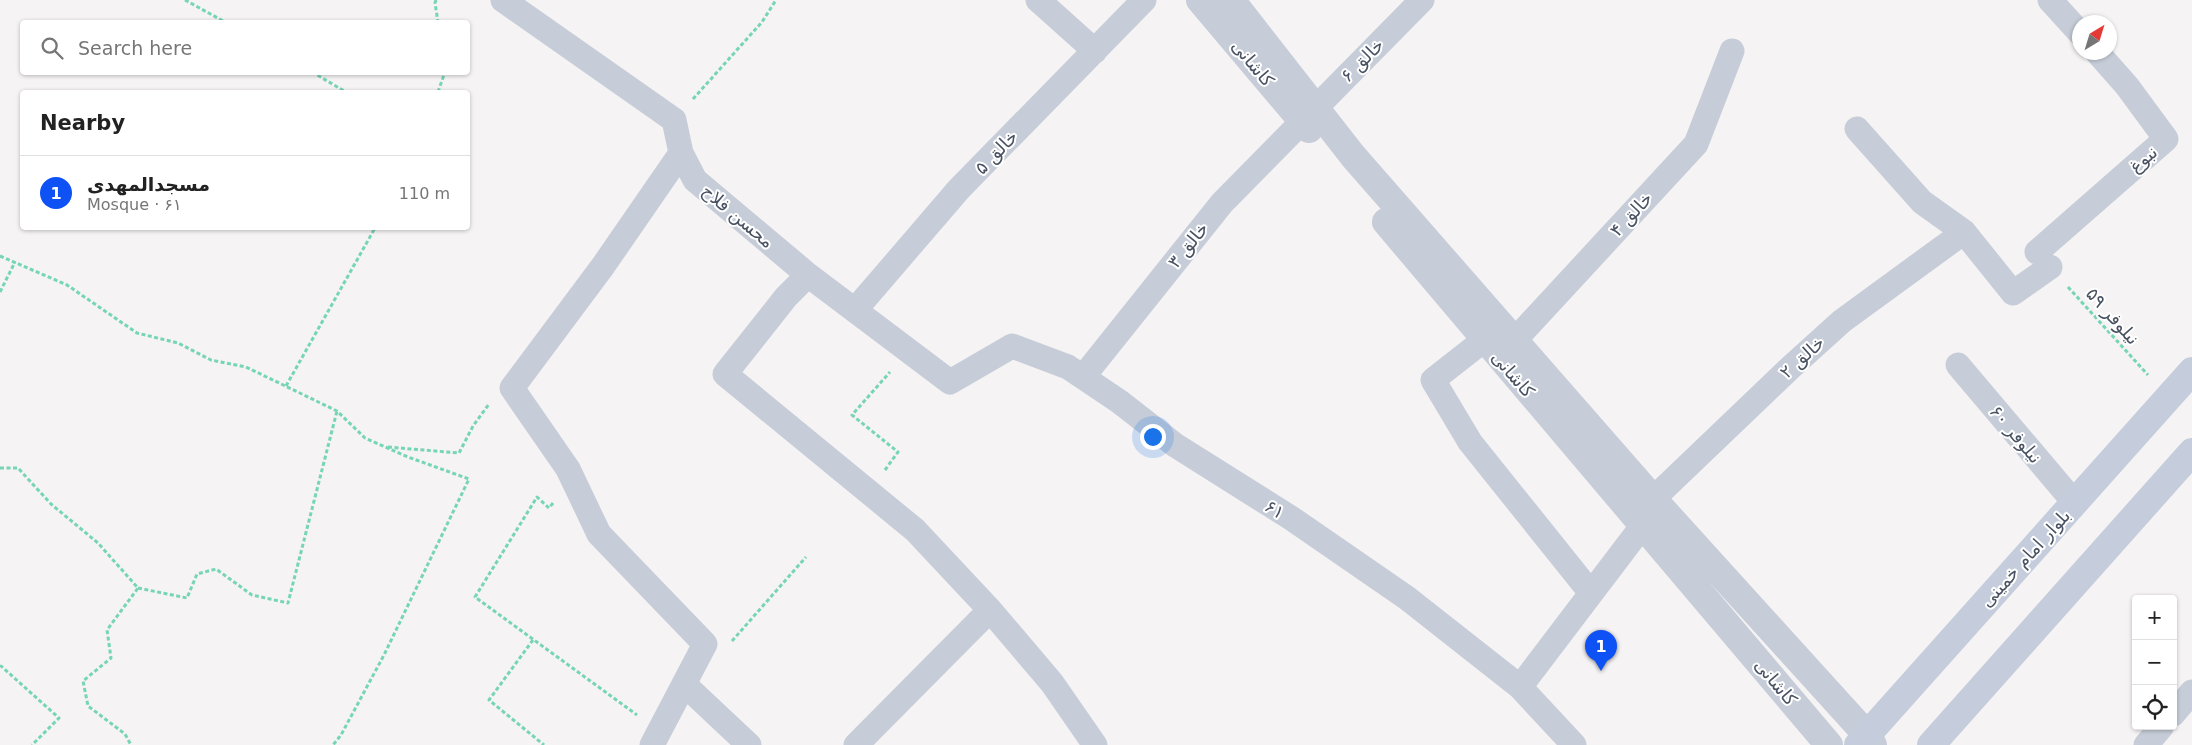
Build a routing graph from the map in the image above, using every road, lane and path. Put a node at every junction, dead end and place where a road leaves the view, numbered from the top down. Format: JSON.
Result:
{"nodes":[{"id":1,"x":185,"y":0,"type":"edge"},
{"id":2,"x":436,"y":0,"type":"edge"},
{"id":3,"x":503,"y":0,"type":"edge"},
{"id":4,"x":776,"y":0,"type":"edge"},
{"id":5,"x":1038,"y":0,"type":"edge"},
{"id":6,"x":1144,"y":0,"type":"edge"},
{"id":7,"x":1200,"y":0,"type":"edge"},
{"id":8,"x":1231,"y":0,"type":"edge"},
{"id":9,"x":1422,"y":0,"type":"edge"},
{"id":10,"x":2050,"y":0,"type":"edge"},
{"id":11,"x":221,"y":20,"type":"edge"},
{"id":12,"x":438,"y":20,"type":"edge"},
{"id":13,"x":2072,"y":24,"type":"edge"},
{"id":14,"x":1095,"y":51,"type":"junction"},
{"id":15,"x":1732,"y":51,"type":"dead end"},
{"id":16,"x":2104,"y":60,"type":"edge"},
{"id":17,"x":317,"y":75,"type":"edge"},
{"id":18,"x":444,"y":75,"type":"edge"},
{"id":19,"x":343,"y":90,"type":"edge"},
{"id":20,"x":439,"y":90,"type":"edge"},
{"id":21,"x":1308,"y":114,"type":"junction"},
{"id":22,"x":674,"y":120,"type":"junction"},
{"id":23,"x":1857,"y":129,"type":"dead end"},
{"id":24,"x":681,"y":153,"type":"junction"},
{"id":25,"x":374,"y":230,"type":"edge"},
{"id":26,"x":1964,"y":232,"type":"junction"},
{"id":27,"x":0,"y":256,"type":"edge"},
{"id":28,"x":2044,"y":260,"type":"junction"},
{"id":29,"x":15,"y":262,"type":"junction"},
{"id":30,"x":808,"y":275,"type":"junction"},
{"id":31,"x":0,"y":292,"type":"edge"},
{"id":32,"x":855,"y":310,"type":"junction"},
{"id":33,"x":1497,"y":344,"type":"junction"},
{"id":34,"x":909,"y":350,"type":"junction"},
{"id":35,"x":1958,"y":365,"type":"dead end"},
{"id":36,"x":2192,"y":371,"type":"edge"},
{"id":37,"x":1083,"y":377,"type":"junction"},
{"id":38,"x":950,"y":382,"type":"joint"},
{"id":39,"x":286,"y":386,"type":"junction"},
{"id":40,"x":512,"y":388,"type":"junction"},
{"id":41,"x":2169,"y":398,"type":"junction"},
{"id":42,"x":337,"y":411,"type":"junction"},
{"id":43,"x":383,"y":446,"type":"junction"},
{"id":44,"x":2192,"y":452,"type":"edge"},
{"id":45,"x":0,"y":468,"type":"edge"},
{"id":46,"x":572,"y":481,"type":"junction"},
{"id":47,"x":870,"y":492,"type":"junction"},
{"id":48,"x":1653,"y":499,"type":"junction"},
{"id":49,"x":2074,"y":502,"type":"junction"},
{"id":50,"x":1643,"y":525,"type":"junction"},
{"id":51,"x":806,"y":557,"type":"dead end"},
{"id":52,"x":138,"y":588,"type":"junction"},
{"id":53,"x":1591,"y":593,"type":"junction"},
{"id":54,"x":990,"y":610,"type":"junction"},
{"id":55,"x":532,"y":640,"type":"junction"},
{"id":56,"x":729,"y":645,"type":"dead end"},
{"id":57,"x":0,"y":667,"type":"edge"},
{"id":58,"x":684,"y":684,"type":"junction"},
{"id":59,"x":1520,"y":687,"type":"junction"},
{"id":60,"x":2192,"y":692,"type":"edge"},
{"id":61,"x":2177,"y":709,"type":"edge"},
{"id":62,"x":2159,"y":730,"type":"edge"},
{"id":63,"x":656,"y":738,"type":"edge"},
{"id":64,"x":1866,"y":742,"type":"edge"},
{"id":65,"x":32,"y":745,"type":"edge"},
{"id":66,"x":131,"y":745,"type":"edge"},
{"id":67,"x":333,"y":745,"type":"edge"},
{"id":68,"x":544,"y":745,"type":"edge"},
{"id":69,"x":749,"y":745,"type":"edge"},
{"id":70,"x":856,"y":745,"type":"edge"},
{"id":71,"x":1095,"y":745,"type":"edge"},
{"id":72,"x":1574,"y":745,"type":"edge"},
{"id":73,"x":1829,"y":745,"type":"edge"},
{"id":74,"x":1931,"y":745,"type":"edge"},
{"id":75,"x":2146,"y":745,"type":"edge"}],
"edges":[{"from":1,"to":11,"type":"path"},
{"from":2,"to":12,"type":"path"},
{"from":3,"to":22,"type":"street"},
{"from":4,"to":22,"type":"path"},
{"from":5,"to":14,"type":"street"},
{"from":6,"to":14,"type":"street","name":"خالق ۵"},
{"from":7,"to":21,"type":"street","name":"کاشانی"},
{"from":8,"to":21,"type":"street","name":"کاشانی"},
{"from":9,"to":21,"type":"street","name":"خالق ۶"},
{"from":10,"to":13,"type":"street"},
{"from":14,"to":32,"type":"street","name":"خالق ۵"},
{"from":15,"to":33,"type":"street","name":"خالق ۴"},
{"from":16,"to":28,"type":"street","name":"نبوغ"},
{"from":17,"to":19,"type":"path"},
{"from":18,"to":20,"type":"path"},
{"from":21,"to":33,"type":"street","name":"کاشانی"},
{"from":21,"to":37,"type":"street","name":"خالق ۳"},
{"from":22,"to":24,"type":"street","name":"محسن فلاح"},
{"from":23,"to":26,"type":"street"},
{"from":24,"to":30,"type":"street","name":"محسن فلاح"},
{"from":24,"to":40,"type":"street"},
{"from":25,"to":39,"type":"path"},
{"from":26,"to":28,"type":"street"},
{"from":26,"to":48,"type":"street","name":"خالق ۲"},
{"from":27,"to":29,"type":"path"},
{"from":28,"to":41,"type":"path","name":"نیلوفر ۵۹"},
{"from":29,"to":31,"type":"path"},
{"from":29,"to":39,"type":"path"},
{"from":30,"to":32,"type":"street","name":"محسن فلاح"},
{"from":30,"to":47,"type":"street"},
{"from":32,"to":34,"type":"street","name":"محسن فلاح"},
{"from":33,"to":48,"type":"street","name":"کاشانی"},
{"from":33,"to":50,"type":"street","name":"کاشانی"},
{"from":33,"to":53,"type":"street","name":"خالق ۴"},
{"from":34,"to":38,"type":"street","name":"محسن فلاح"},
{"from":34,"to":47,"type":"path"},
{"from":35,"to":49,"type":"street","name":"نیلوفر ۶۰"},
{"from":36,"to":41,"type":"main road","name":"بلوار امام خمینی"},
{"from":37,"to":38,"type":"street","name":"۶۱"},
{"from":37,"to":59,"type":"street","name":"۶۱"},
{"from":39,"to":42,"type":"path"},
{"from":40,"to":43,"type":"path"},
{"from":40,"to":46,"type":"street"},
{"from":41,"to":49,"type":"main road","name":"بلوار امام خمینی"},
{"from":42,"to":43,"type":"path"},
{"from":42,"to":52,"type":"path"},
{"from":43,"to":67,"type":"path"},
{"from":44,"to":74,"type":"main road"},
{"from":45,"to":52,"type":"path"},
{"from":46,"to":55,"type":"path"},
{"from":46,"to":58,"type":"street"},
{"from":47,"to":54,"type":"street"},
{"from":48,"to":50,"type":"street"},
{"from":48,"to":64,"type":"street","name":"کاشانی"},
{"from":49,"to":64,"type":"main road","name":"بلوار امام خمینی"},
{"from":50,"to":53,"type":"street"},
{"from":50,"to":73,"type":"street","name":"کاشانی"},
{"from":51,"to":56,"type":"path"},
{"from":52,"to":66,"type":"path"},
{"from":53,"to":59,"type":"street"},
{"from":54,"to":70,"type":"street"},
{"from":54,"to":71,"type":"street"},
{"from":55,"to":63,"type":"path"},
{"from":55,"to":68,"type":"path"},
{"from":57,"to":65,"type":"path"},
{"from":58,"to":63,"type":"street"},
{"from":58,"to":69,"type":"street"},
{"from":59,"to":72,"type":"street","name":"۶۱"},
{"from":60,"to":61,"type":"street"},
{"from":62,"to":75,"type":"street"}]}
